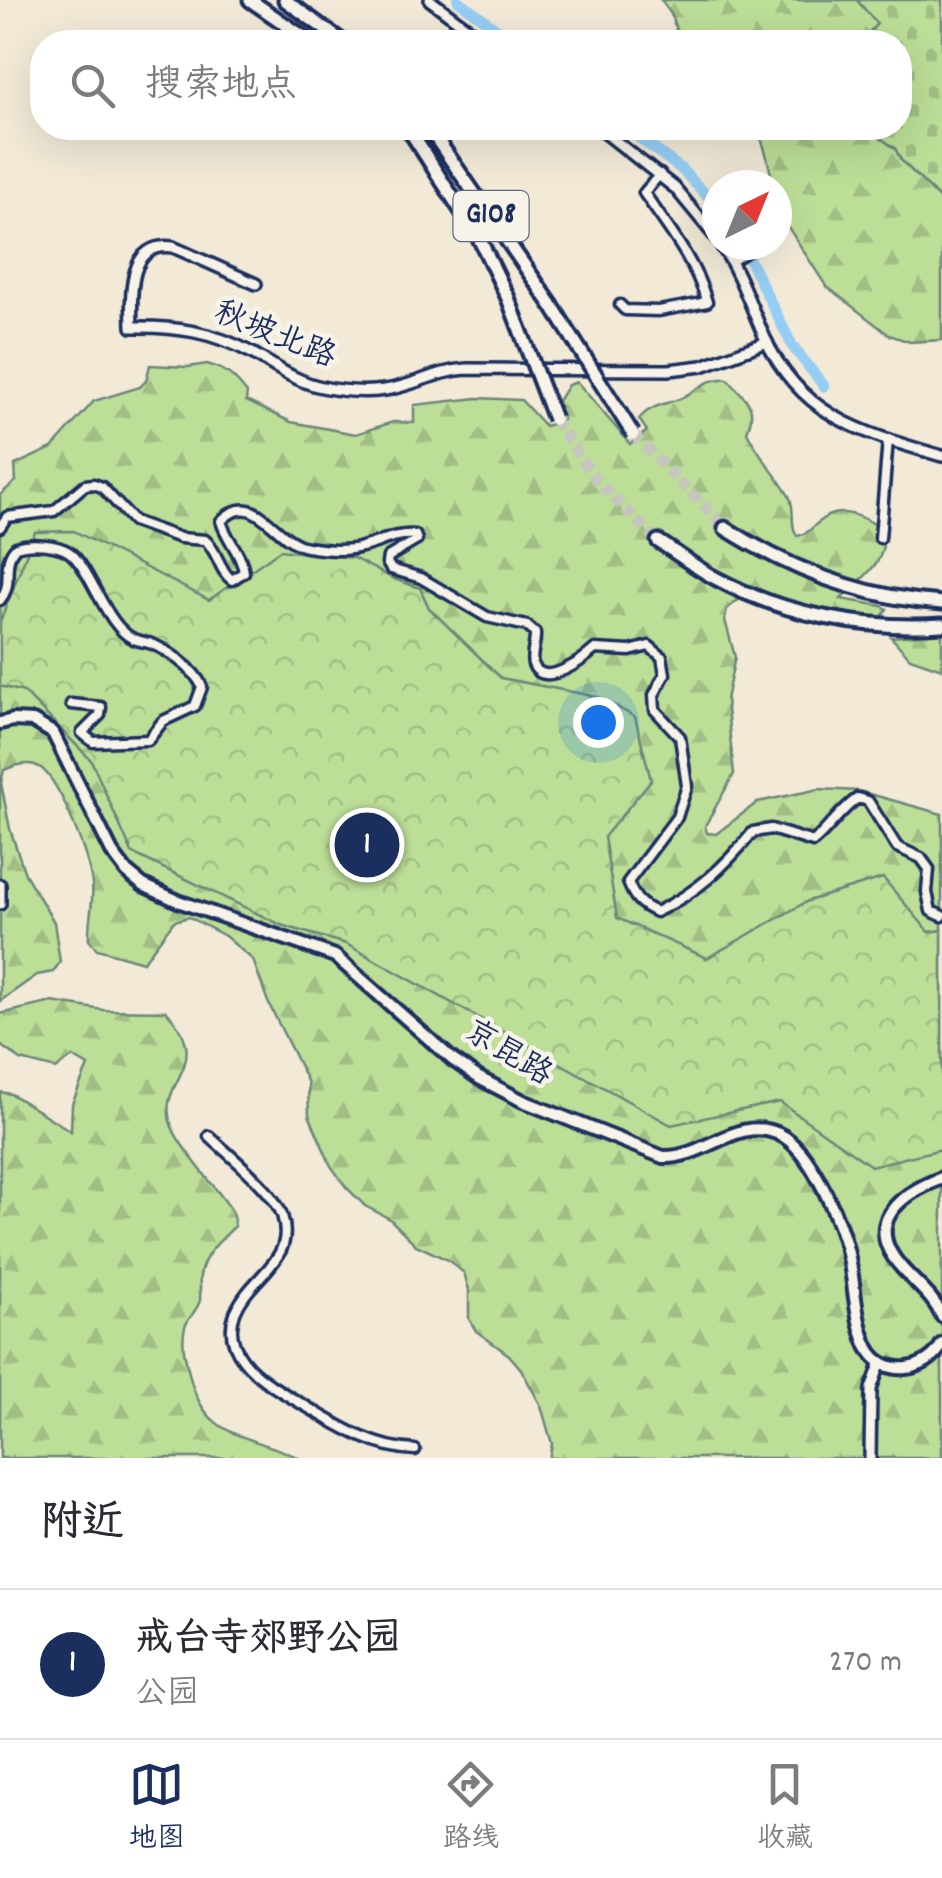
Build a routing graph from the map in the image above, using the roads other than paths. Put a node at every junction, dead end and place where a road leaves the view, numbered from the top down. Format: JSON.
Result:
{"nodes":[{"id":1,"x":250,"y":0,"type":"edge"},
{"id":2,"x":285,"y":0,"type":"edge"},
{"id":3,"x":430,"y":0,"type":"edge"},
{"id":4,"x":294,"y":30,"type":"edge"},
{"id":5,"x":326,"y":30,"type":"edge"},
{"id":6,"x":470,"y":30,"type":"edge"},
{"id":7,"x":416,"y":140,"type":"edge"},
{"id":8,"x":438,"y":140,"type":"edge"},
{"id":9,"x":615,"y":140,"type":"edge"},
{"id":10,"x":660,"y":174,"type":"junction"},
{"id":11,"x":702,"y":220,"type":"edge"},
{"id":12,"x":732,"y":261,"type":"edge"},
{"id":13,"x":256,"y":284,"type":"dead end"},
{"id":14,"x":620,"y":305,"type":"dead end"},
{"id":15,"x":767,"y":342,"type":"junction"},
{"id":16,"x":554,"y":419,"type":"tunnel mouth"},
{"id":17,"x":633,"y":434,"type":"tunnel mouth"},
{"id":18,"x":888,"y":440,"type":"junction"},
{"id":19,"x":942,"y":456,"type":"edge"},
{"id":20,"x":0,"y":527,"type":"edge"},
{"id":21,"x":725,"y":528,"type":"tunnel mouth"},
{"id":22,"x":880,"y":538,"type":"dead end"},
{"id":23,"x":658,"y":541,"type":"tunnel mouth"},
{"id":24,"x":0,"y":600,"type":"edge"},
{"id":25,"x":942,"y":603,"type":"edge"},
{"id":26,"x":942,"y":625,"type":"edge"},
{"id":27,"x":72,"y":704,"type":"dead end"},
{"id":28,"x":0,"y":723,"type":"edge"},
{"id":29,"x":0,"y":885,"type":"edge"},
{"id":30,"x":0,"y":904,"type":"edge"},
{"id":31,"x":942,"y":916,"type":"edge"},
{"id":32,"x":209,"y":1136,"type":"dead end"},
{"id":33,"x":942,"y":1178,"type":"edge"},
{"id":34,"x":942,"y":1316,"type":"edge"},
{"id":35,"x":942,"y":1344,"type":"edge"},
{"id":36,"x":881,"y":1362,"type":"junction"},
{"id":37,"x":415,"y":1450,"type":"dead end"},
{"id":38,"x":870,"y":1458,"type":"edge"}],
"edges":[{"from":1,"to":4,"type":"highway"},
{"from":2,"to":5,"type":"highway"},
{"from":3,"to":6,"type":"street"},
{"from":7,"to":16,"type":"highway","number":"G108","bridge":true},
{"from":8,"to":17,"type":"highway","number":"G108","bridge":true},
{"from":9,"to":10,"type":"street"},
{"from":10,"to":11,"type":"street"},
{"from":10,"to":14,"type":"street"},
{"from":12,"to":15,"type":"street"},
{"from":13,"to":15,"type":"street","name":"秋坡北路"},
{"from":15,"to":18,"type":"street"},
{"from":18,"to":19,"type":"street"},
{"from":18,"to":22,"type":"street"},
{"from":20,"to":31,"type":"street"},
{"from":21,"to":25,"type":"highway"},
{"from":23,"to":26,"type":"highway"},
{"from":24,"to":27,"type":"street"},
{"from":28,"to":36,"type":"main road","name":"京昆路"},
{"from":29,"to":30,"type":"street"},
{"from":32,"to":37,"type":"street"},
{"from":33,"to":34,"type":"main road"},
{"from":35,"to":36,"type":"main road"},
{"from":36,"to":38,"type":"street"}]}
